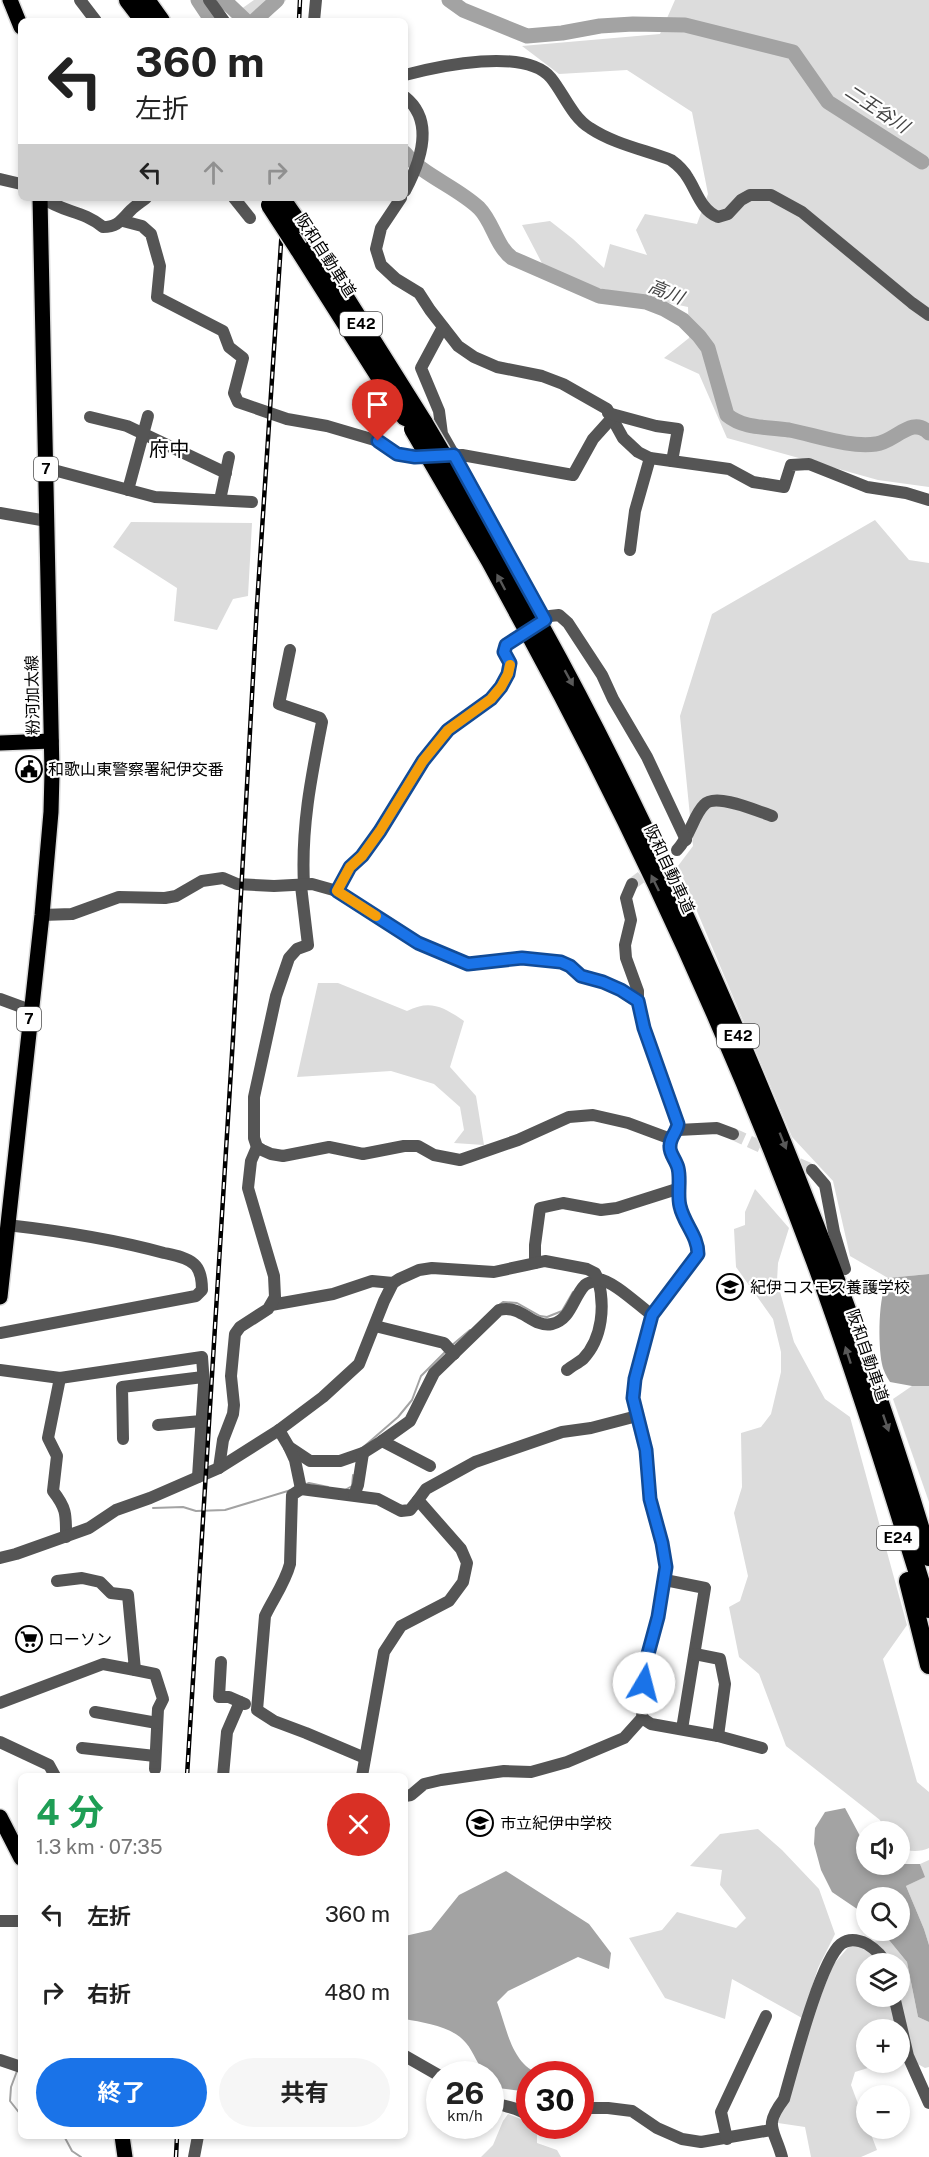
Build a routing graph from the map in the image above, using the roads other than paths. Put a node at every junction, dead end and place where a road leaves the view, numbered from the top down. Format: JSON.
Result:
{"nodes":[{"id":1,"x":10,"y":0,"type":"edge"},
{"id":2,"x":80,"y":0,"type":"edge"},
{"id":3,"x":128,"y":0,"type":"edge"},
{"id":4,"x":146,"y":0,"type":"edge"},
{"id":5,"x":209,"y":0,"type":"edge"},
{"id":6,"x":316,"y":0,"type":"edge"},
{"id":7,"x":94,"y":18,"type":"edge"},
{"id":8,"x":142,"y":18,"type":"edge"},
{"id":9,"x":159,"y":18,"type":"edge"},
{"id":10,"x":222,"y":18,"type":"edge"},
{"id":11,"x":314,"y":18,"type":"edge"},
{"id":12,"x":18,"y":20,"type":"edge"},
{"id":13,"x":408,"y":74,"type":"edge"},
{"id":14,"x":408,"y":100,"type":"edge"},
{"id":15,"x":0,"y":179,"type":"edge"},
{"id":16,"x":18,"y":183,"type":"edge"},
{"id":17,"x":408,"y":183,"type":"edge"},
{"id":18,"x":41,"y":201,"type":"edge"},
{"id":19,"x":46,"y":201,"type":"edge"},
{"id":20,"x":142,"y":201,"type":"edge"},
{"id":21,"x":236,"y":201,"type":"edge"},
{"id":22,"x":273,"y":201,"type":"edge"},
{"id":23,"x":273,"y":201,"type":"edge"},
{"id":24,"x":399,"y":201,"type":"edge"},
{"id":25,"x":250,"y":218,"type":"dead end"},
{"id":26,"x":123,"y":221,"type":"junction"},
{"id":27,"x":929,"y":315,"type":"edge"},
{"id":28,"x":443,"y":327,"type":"junction"},
{"id":29,"x":148,"y":416,"type":"dead end"},
{"id":30,"x":610,"y":416,"type":"junction"},
{"id":31,"x":90,"y":417,"type":"dead end"},
{"id":32,"x":418,"y":426,"type":"junction"},
{"id":33,"x":143,"y":433,"type":"junction"},
{"id":34,"x":454,"y":455,"type":"junction"},
{"id":35,"x":229,"y":457,"type":"dead end"},
{"id":36,"x":650,"y":458,"type":"junction"},
{"id":37,"x":672,"y":461,"type":"junction"},
{"id":38,"x":46,"y":468,"type":"junction"},
{"id":39,"x":226,"y":472,"type":"junction"},
{"id":40,"x":128,"y":490,"type":"junction"},
{"id":41,"x":220,"y":500,"type":"junction"},
{"id":42,"x":929,"y":500,"type":"edge"},
{"id":43,"x":252,"y":502,"type":"dead end"},
{"id":44,"x":0,"y":513,"type":"edge"},
{"id":45,"x":46,"y":521,"type":"junction"},
{"id":46,"x":630,"y":550,"type":"dead end"},
{"id":47,"x":538,"y":627,"type":"junction"},
{"id":48,"x":290,"y":650,"type":"dead end"},
{"id":49,"x":51,"y":741,"type":"junction"},
{"id":50,"x":0,"y":743,"type":"edge"},
{"id":51,"x":772,"y":816,"type":"dead end"},
{"id":52,"x":686,"y":840,"type":"junction"},
{"id":53,"x":677,"y":850,"type":"tunnel mouth"},
{"id":54,"x":632,"y":884,"type":"dead end"},
{"id":55,"x":302,"y":886,"type":"junction"},
{"id":56,"x":337,"y":891,"type":"junction"},
{"id":57,"x":42,"y":915,"type":"junction"},
{"id":58,"x":0,"y":999,"type":"edge"},
{"id":59,"x":638,"y":1001,"type":"junction"},
{"id":60,"x":30,"y":1010,"type":"junction"},
{"id":61,"x":674,"y":1134,"type":"junction"},
{"id":62,"x":733,"y":1134,"type":"tunnel mouth"},
{"id":63,"x":257,"y":1147,"type":"junction"},
{"id":64,"x":813,"y":1170,"type":"tunnel mouth"},
{"id":65,"x":680,"y":1188,"type":"junction"},
{"id":66,"x":5,"y":1209,"type":"edge"},
{"id":67,"x":8,"y":1225,"type":"junction"},
{"id":68,"x":535,"y":1263,"type":"junction"},
{"id":69,"x":845,"y":1269,"type":"dead end"},
{"id":70,"x":598,"y":1279,"type":"junction"},
{"id":71,"x":393,"y":1283,"type":"junction"},
{"id":72,"x":0,"y":1297,"type":"edge"},
{"id":73,"x":272,"y":1305,"type":"junction"},
{"id":74,"x":652,"y":1315,"type":"junction"},
{"id":75,"x":375,"y":1326,"type":"junction"},
{"id":76,"x":0,"y":1333,"type":"edge"},
{"id":77,"x":454,"y":1354,"type":"junction"},
{"id":78,"x":0,"y":1370,"type":"edge"},
{"id":79,"x":567,"y":1370,"type":"dead end"},
{"id":80,"x":203,"y":1377,"type":"junction"},
{"id":81,"x":60,"y":1378,"type":"junction"},
{"id":82,"x":866,"y":1411,"type":"junction"},
{"id":83,"x":637,"y":1416,"type":"junction"},
{"id":84,"x":201,"y":1421,"type":"junction"},
{"id":85,"x":158,"y":1425,"type":"dead end"},
{"id":86,"x":279,"y":1430,"type":"junction"},
{"id":87,"x":123,"y":1439,"type":"dead end"},
{"id":88,"x":382,"y":1441,"type":"junction"},
{"id":89,"x":289,"y":1447,"type":"junction"},
{"id":90,"x":363,"y":1453,"type":"junction"},
{"id":91,"x":899,"y":1460,"type":"junction"},
{"id":92,"x":429,"y":1466,"type":"dead end"},
{"id":93,"x":219,"y":1468,"type":"junction"},
{"id":94,"x":198,"y":1476,"type":"junction"},
{"id":95,"x":302,"y":1488,"type":"junction"},
{"id":96,"x":354,"y":1495,"type":"junction"},
{"id":97,"x":418,"y":1500,"type":"junction"},
{"id":98,"x":66,"y":1536,"type":"junction"},
{"id":99,"x":929,"y":1538,"type":"edge"},
{"id":100,"x":0,"y":1557,"type":"edge"},
{"id":101,"x":929,"y":1557,"type":"edge"},
{"id":102,"x":665,"y":1580,"type":"junction"},
{"id":103,"x":57,"y":1581,"type":"dead end"},
{"id":104,"x":929,"y":1610,"type":"edge"},
{"id":105,"x":695,"y":1654,"type":"junction"},
{"id":106,"x":221,"y":1662,"type":"dead end"},
{"id":107,"x":929,"y":1665,"type":"edge"},
{"id":108,"x":135,"y":1670,"type":"junction"},
{"id":109,"x":240,"y":1702,"type":"junction"},
{"id":110,"x":0,"y":1703,"type":"edge"},
{"id":111,"x":257,"y":1710,"type":"junction"},
{"id":112,"x":94,"y":1713,"type":"dead end"},
{"id":113,"x":642,"y":1718,"type":"junction"},
{"id":114,"x":157,"y":1723,"type":"junction"},
{"id":115,"x":682,"y":1729,"type":"junction"},
{"id":116,"x":718,"y":1736,"type":"junction"},
{"id":117,"x":0,"y":1742,"type":"edge"},
{"id":118,"x":82,"y":1748,"type":"dead end"},
{"id":119,"x":762,"y":1748,"type":"dead end"},
{"id":120,"x":155,"y":1756,"type":"junction"},
{"id":121,"x":364,"y":1758,"type":"junction"},
{"id":122,"x":155,"y":1769,"type":"dead end"},
{"id":123,"x":53,"y":1773,"type":"edge"},
{"id":124,"x":223,"y":1773,"type":"edge"},
{"id":125,"x":362,"y":1773,"type":"edge"},
{"id":126,"x":408,"y":1796,"type":"edge"},
{"id":127,"x":0,"y":1817,"type":"edge"},
{"id":128,"x":18,"y":1852,"type":"edge"},
{"id":129,"x":0,"y":1921,"type":"edge"},
{"id":130,"x":18,"y":1921,"type":"edge"},
{"id":131,"x":878,"y":1953,"type":"edge"},
{"id":132,"x":897,"y":2007,"type":"edge"},
{"id":133,"x":766,"y":2016,"type":"dead end"},
{"id":134,"x":408,"y":2058,"type":"edge"},
{"id":135,"x":0,"y":2060,"type":"edge"},
{"id":136,"x":18,"y":2066,"type":"edge"},
{"id":137,"x":426,"y":2068,"type":"edge"},
{"id":138,"x":929,"y":2103,"type":"edge"},
{"id":139,"x":594,"y":2108,"type":"edge"},
{"id":140,"x":771,"y":2130,"type":"junction"},
{"id":141,"x":122,"y":2139,"type":"edge"},
{"id":142,"x":197,"y":2139,"type":"edge"},
{"id":143,"x":727,"y":2139,"type":"junction"},
{"id":144,"x":125,"y":2157,"type":"edge"},
{"id":145,"x":194,"y":2157,"type":"edge"},
{"id":146,"x":782,"y":2157,"type":"edge"}],
"edges":[{"from":1,"to":12,"type":"main road"},
{"from":2,"to":7,"type":"street"},
{"from":3,"to":8,"type":"highway"},
{"from":4,"to":9,"type":"highway"},
{"from":5,"to":10,"type":"street"},
{"from":6,"to":11,"type":"street"},
{"from":13,"to":27,"type":"street"},
{"from":14,"to":17,"type":"street"},
{"from":15,"to":16,"type":"street"},
{"from":18,"to":38,"type":"main road","name":"粉河加太線","number":"7"},
{"from":19,"to":26,"type":"street"},
{"from":20,"to":26,"type":"street"},
{"from":21,"to":25,"type":"street"},
{"from":22,"to":32,"type":"highway","name":"阪和自動車道","number":"E42","bridge":true},
{"from":23,"to":32,"type":"highway","name":"阪和自動車道","number":"E42","bridge":true},
{"from":24,"to":28,"type":"street"},
{"from":26,"to":34,"type":"street"},
{"from":28,"to":30,"type":"street"},
{"from":28,"to":34,"type":"street"},
{"from":29,"to":33,"type":"street"},
{"from":30,"to":34,"type":"street"},
{"from":30,"to":36,"type":"street"},
{"from":30,"to":37,"type":"street"},
{"from":31,"to":33,"type":"street"},
{"from":32,"to":47,"type":"highway","name":"阪和自動車道","number":"E42","bridge":true},
{"from":33,"to":39,"type":"street"},
{"from":33,"to":40,"type":"street"},
{"from":34,"to":47,"type":"street"},
{"from":35,"to":39,"type":"street"},
{"from":36,"to":37,"type":"street"},
{"from":36,"to":46,"type":"street"},
{"from":37,"to":42,"type":"street"},
{"from":38,"to":40,"type":"street"},
{"from":38,"to":45,"type":"main road","name":"粉河加太線","number":"7"},
{"from":39,"to":41,"type":"street"},
{"from":40,"to":41,"type":"street"},
{"from":41,"to":43,"type":"street"},
{"from":44,"to":45,"type":"street"},
{"from":45,"to":49,"type":"main road","name":"粉河加太線","number":"7"},
{"from":47,"to":52,"type":"street"},
{"from":47,"to":56,"type":"street"},
{"from":82,"to":47,"type":"highway","name":"阪和自動車道","number":"E42","one_way":true},
{"from":47,"to":91,"type":"highway","name":"阪和自動車道","number":"E42","one_way":true},
{"from":48,"to":55,"type":"street"},
{"from":49,"to":50,"type":"main road"},
{"from":49,"to":57,"type":"main road","name":"粉河加太線","number":"7"},
{"from":51,"to":52,"type":"street"},
{"from":52,"to":53,"type":"street"},
{"from":54,"to":59,"type":"street"},
{"from":55,"to":56,"type":"street"},
{"from":55,"to":57,"type":"street"},
{"from":55,"to":63,"type":"street"},
{"from":56,"to":59,"type":"street"},
{"from":57,"to":60,"type":"main road","name":"粉河加太線","number":"7"},
{"from":58,"to":60,"type":"street"},
{"from":59,"to":61,"type":"street"},
{"from":60,"to":66,"type":"main road","name":"粉河加太線","number":"7"},
{"from":61,"to":62,"type":"street"},
{"from":61,"to":63,"type":"street"},
{"from":61,"to":65,"type":"street"},
{"from":63,"to":73,"type":"street"},
{"from":64,"to":69,"type":"street"},
{"from":65,"to":68,"type":"street"},
{"from":65,"to":74,"type":"street"},
{"from":66,"to":67,"type":"main road","name":"粉河加太線","number":"7"},
{"from":67,"to":72,"type":"main road","name":"粉河加太線","number":"7"},
{"from":67,"to":76,"type":"street"},
{"from":68,"to":70,"type":"street"},
{"from":68,"to":71,"type":"street"},
{"from":70,"to":74,"type":"street"},
{"from":70,"to":77,"type":"street"},
{"from":70,"to":79,"type":"street"},
{"from":71,"to":73,"type":"street"},
{"from":71,"to":75,"type":"street"},
{"from":73,"to":93,"type":"street"},
{"from":74,"to":83,"type":"street"},
{"from":75,"to":77,"type":"street"},
{"from":75,"to":86,"type":"street"},
{"from":77,"to":88,"type":"street"},
{"from":78,"to":81,"type":"street"},
{"from":80,"to":81,"type":"street"},
{"from":80,"to":84,"type":"street"},
{"from":80,"to":87,"type":"street"},
{"from":81,"to":98,"type":"street"},
{"from":82,"to":104,"type":"highway","name":"阪和自動車道"},
{"from":82,"to":107,"type":"highway","number":"E24"},
{"from":83,"to":97,"type":"street"},
{"from":83,"to":102,"type":"street"},
{"from":84,"to":85,"type":"street"},
{"from":84,"to":94,"type":"street"},
{"from":86,"to":89,"type":"street"},
{"from":86,"to":93,"type":"street"},
{"from":88,"to":90,"type":"street"},
{"from":88,"to":92,"type":"street"},
{"from":89,"to":90,"type":"street"},
{"from":89,"to":95,"type":"street"},
{"from":90,"to":96,"type":"street"},
{"from":91,"to":99,"type":"highway","number":"E24"},
{"from":91,"to":101,"type":"highway","name":"阪和自動車道"},
{"from":93,"to":94,"type":"street"},
{"from":94,"to":98,"type":"street"},
{"from":95,"to":96,"type":"street"},
{"from":95,"to":111,"type":"street"},
{"from":96,"to":97,"type":"street"},
{"from":97,"to":121,"type":"street"},
{"from":98,"to":100,"type":"street"},
{"from":102,"to":105,"type":"street"},
{"from":102,"to":113,"type":"street"},
{"from":103,"to":108,"type":"street"},
{"from":105,"to":115,"type":"street"},
{"from":105,"to":116,"type":"street"},
{"from":106,"to":109,"type":"street"},
{"from":108,"to":110,"type":"street"},
{"from":108,"to":114,"type":"street"},
{"from":109,"to":111,"type":"street"},
{"from":109,"to":124,"type":"street"},
{"from":111,"to":121,"type":"street"},
{"from":112,"to":114,"type":"street"},
{"from":113,"to":115,"type":"street"},
{"from":113,"to":126,"type":"street"},
{"from":114,"to":120,"type":"street"},
{"from":115,"to":116,"type":"street"},
{"from":116,"to":119,"type":"street"},
{"from":117,"to":123,"type":"street"},
{"from":118,"to":120,"type":"street"},
{"from":120,"to":122,"type":"street"},
{"from":121,"to":125,"type":"street"},
{"from":127,"to":128,"type":"main road"},
{"from":129,"to":130,"type":"street"},
{"from":131,"to":140,"type":"street"},
{"from":132,"to":138,"type":"street"},
{"from":133,"to":143,"type":"street"},
{"from":134,"to":137,"type":"street"},
{"from":135,"to":136,"type":"street"},
{"from":139,"to":143,"type":"street"},
{"from":140,"to":143,"type":"street"},
{"from":140,"to":146,"type":"street"},
{"from":141,"to":144,"type":"main road"},
{"from":142,"to":145,"type":"street"}]}
